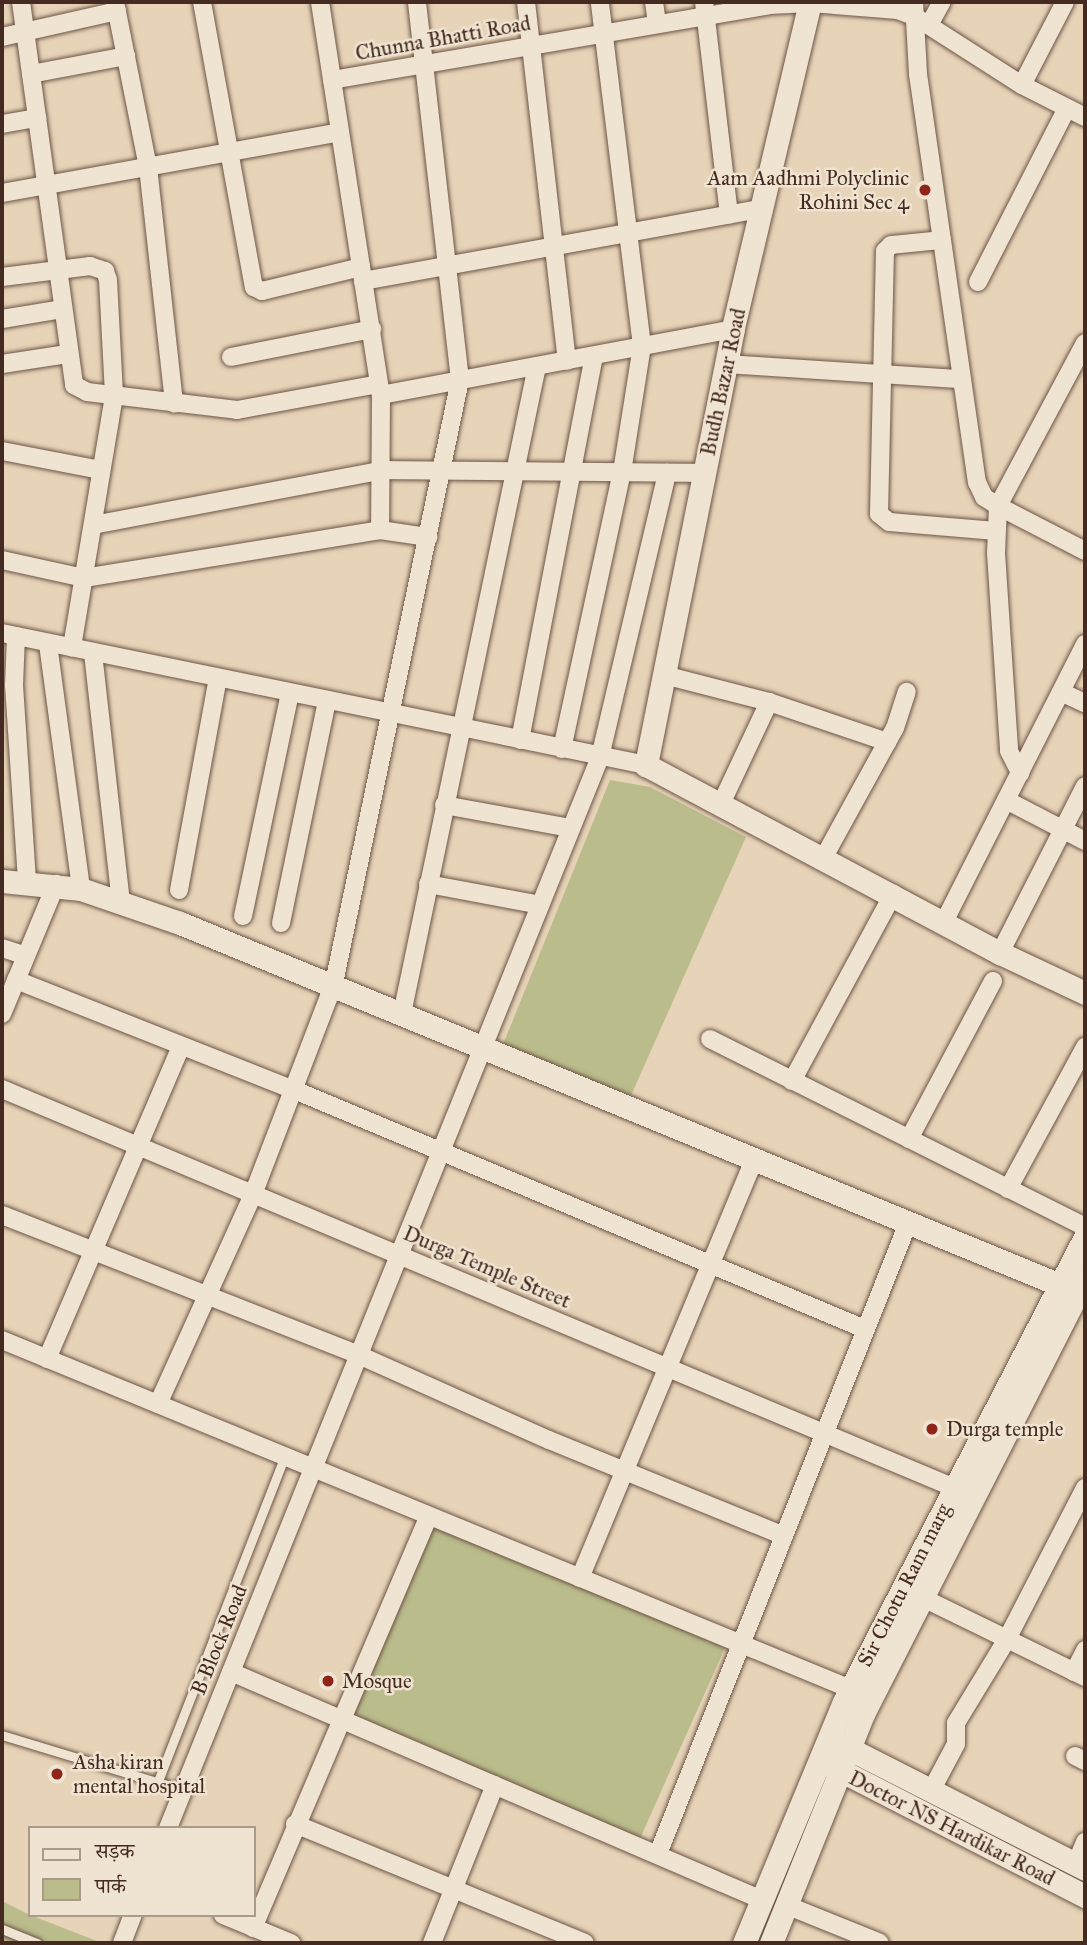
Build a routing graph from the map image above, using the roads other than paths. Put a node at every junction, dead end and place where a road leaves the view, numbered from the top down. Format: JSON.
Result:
{"nodes":[{"id":1,"x":21,"y":2,"type":"edge"},
{"id":2,"x":202,"y":2,"type":"edge"},
{"id":3,"x":320,"y":2,"type":"edge"},
{"id":4,"x":417,"y":2,"type":"edge"},
{"id":5,"x":526,"y":2,"type":"edge"},
{"id":6,"x":600,"y":2,"type":"edge"},
{"id":7,"x":654,"y":2,"type":"edge"},
{"id":8,"x":942,"y":2,"type":"edge"},
{"id":9,"x":1065,"y":2,"type":"edge"},
{"id":10,"x":769,"y":3,"type":"edge"},
{"id":11,"x":810,"y":3,"type":"edge"},
{"id":12,"x":116,"y":6,"type":"edge"},
{"id":13,"x":705,"y":9,"type":"edge"},
{"id":14,"x":919,"y":14,"type":"edge"},
{"id":15,"x":657,"y":24,"type":"junction"},
{"id":16,"x":25,"y":33,"type":"junction"},
{"id":17,"x":603,"y":33,"type":"junction"},
{"id":18,"x":2,"y":37,"type":"edge"},
{"id":19,"x":531,"y":46,"type":"junction"},
{"id":20,"x":126,"y":56,"type":"junction"},
{"id":21,"x":426,"y":64,"type":"junction"},
{"id":22,"x":31,"y":74,"type":"junction"},
{"id":23,"x":332,"y":80,"type":"junction"},
{"id":24,"x":1022,"y":85,"type":"junction"},
{"id":25,"x":1067,"y":108,"type":"junction"},
{"id":26,"x":1085,"y":117,"type":"edge"},
{"id":27,"x":37,"y":118,"type":"junction"},
{"id":28,"x":2,"y":124,"type":"edge"},
{"id":29,"x":340,"y":132,"type":"junction"},
{"id":30,"x":229,"y":153,"type":"junction"},
{"id":31,"x":148,"y":167,"type":"junction"},
{"id":32,"x":46,"y":186,"type":"junction"},
{"id":33,"x":2,"y":193,"type":"edge"},
{"id":34,"x":760,"y":209,"type":"junction"},
{"id":35,"x":729,"y":215,"type":"junction"},
{"id":36,"x":625,"y":234,"type":"junction"},
{"id":37,"x":942,"y":240,"type":"junction"},
{"id":38,"x":553,"y":247,"type":"junction"},
{"id":39,"x":448,"y":266,"type":"junction"},
{"id":40,"x":60,"y":268,"type":"junction"},
{"id":41,"x":362,"y":274,"type":"junction"},
{"id":42,"x":2,"y":277,"type":"edge"},
{"id":43,"x":978,"y":282,"type":"dead end"},
{"id":44,"x":63,"y":309,"type":"junction"},
{"id":45,"x":2,"y":319,"type":"edge"},
{"id":46,"x":372,"y":329,"type":"junction"},
{"id":47,"x":733,"y":329,"type":"junction"},
{"id":48,"x":1085,"y":343,"type":"edge"},
{"id":49,"x":642,"y":346,"type":"junction"},
{"id":50,"x":67,"y":355,"type":"junction"},
{"id":51,"x":594,"y":356,"type":"junction"},
{"id":52,"x":231,"y":357,"type":"dead end"},
{"id":53,"x":567,"y":360,"type":"junction"},
{"id":54,"x":2,"y":364,"type":"edge"},
{"id":55,"x":727,"y":364,"type":"junction"},
{"id":56,"x":537,"y":366,"type":"junction"},
{"id":57,"x":882,"y":374,"type":"junction"},
{"id":58,"x":961,"y":379,"type":"junction"},
{"id":59,"x":460,"y":380,"type":"junction"},
{"id":60,"x":380,"y":390,"type":"junction"},
{"id":61,"x":114,"y":396,"type":"junction"},
{"id":62,"x":174,"y":404,"type":"junction"},
{"id":63,"x":2,"y":451,"type":"edge"},
{"id":64,"x":102,"y":470,"type":"junction"},
{"id":65,"x":383,"y":470,"type":"junction"},
{"id":66,"x":441,"y":470,"type":"junction"},
{"id":67,"x":515,"y":470,"type":"junction"},
{"id":68,"x":571,"y":471,"type":"junction"},
{"id":69,"x":622,"y":472,"type":"junction"},
{"id":70,"x":667,"y":473,"type":"junction"},
{"id":71,"x":704,"y":473,"type":"junction"},
{"id":72,"x":998,"y":506,"type":"junction"},
{"id":73,"x":93,"y":525,"type":"junction"},
{"id":74,"x":380,"y":530,"type":"junction"},
{"id":75,"x":996,"y":531,"type":"junction"},
{"id":76,"x":428,"y":537,"type":"junction"},
{"id":77,"x":1085,"y":551,"type":"edge"},
{"id":78,"x":2,"y":560,"type":"edge"},
{"id":79,"x":84,"y":578,"type":"junction"},
{"id":80,"x":9,"y":635,"type":"edge"},
{"id":81,"x":48,"y":643,"type":"junction"},
{"id":82,"x":1085,"y":644,"type":"edge"},
{"id":83,"x":72,"y":648,"type":"junction"},
{"id":84,"x":93,"y":653,"type":"junction"},
{"id":85,"x":664,"y":675,"type":"junction"},
{"id":86,"x":218,"y":678,"type":"junction"},
{"id":87,"x":906,"y":692,"type":"dead end"},
{"id":88,"x":1061,"y":692,"type":"junction"},
{"id":89,"x":290,"y":693,"type":"junction"},
{"id":90,"x":327,"y":700,"type":"junction"},
{"id":91,"x":769,"y":702,"type":"junction"},
{"id":92,"x":1085,"y":703,"type":"edge"},
{"id":93,"x":9,"y":709,"type":"edge"},
{"id":94,"x":392,"y":713,"type":"junction"},
{"id":95,"x":460,"y":728,"type":"junction"},
{"id":96,"x":520,"y":740,"type":"junction"},
{"id":97,"x":887,"y":742,"type":"junction"},
{"id":98,"x":562,"y":749,"type":"junction"},
{"id":99,"x":600,"y":757,"type":"junction"},
{"id":100,"x":646,"y":765,"type":"junction"},
{"id":101,"x":1020,"y":773,"type":"junction"},
{"id":102,"x":1085,"y":786,"type":"edge"},
{"id":103,"x":1006,"y":800,"type":"junction"},
{"id":104,"x":720,"y":804,"type":"junction"},
{"id":105,"x":444,"y":805,"type":"junction"},
{"id":106,"x":571,"y":828,"type":"junction"},
{"id":107,"x":1063,"y":830,"type":"junction"},
{"id":108,"x":1085,"y":841,"type":"edge"},
{"id":109,"x":824,"y":857,"type":"junction"},
{"id":110,"x":2,"y":881,"type":"edge"},
{"id":111,"x":27,"y":881,"type":"junction"},
{"id":112,"x":56,"y":884,"type":"junction"},
{"id":113,"x":428,"y":884,"type":"junction"},
{"id":114,"x":81,"y":890,"type":"junction"},
{"id":115,"x":179,"y":890,"type":"dead end"},
{"id":116,"x":893,"y":894,"type":"junction"},
{"id":117,"x":121,"y":903,"type":"junction"},
{"id":118,"x":540,"y":905,"type":"junction"},
{"id":119,"x":243,"y":916,"type":"dead end"},
{"id":120,"x":944,"y":922,"type":"junction"},
{"id":121,"x":281,"y":923,"type":"dead end"},
{"id":122,"x":2,"y":948,"type":"edge"},
{"id":123,"x":1000,"y":953,"type":"junction"},
{"id":124,"x":26,"y":956,"type":"junction"},
{"id":125,"x":16,"y":980,"type":"junction"},
{"id":126,"x":993,"y":981,"type":"dead end"},
{"id":127,"x":334,"y":983,"type":"junction"},
{"id":128,"x":1085,"y":993,"type":"edge"},
{"id":129,"x":2,"y":1014,"type":"edge"},
{"id":130,"x":402,"y":1014,"type":"junction"},
{"id":131,"x":710,"y":1040,"type":"dead end"},
{"id":132,"x":181,"y":1045,"type":"junction"},
{"id":133,"x":483,"y":1047,"type":"junction"},
{"id":134,"x":1085,"y":1047,"type":"edge"},
{"id":135,"x":792,"y":1081,"type":"junction"},
{"id":136,"x":2,"y":1089,"type":"edge"},
{"id":137,"x":292,"y":1089,"type":"junction"},
{"id":138,"x":909,"y":1139,"type":"junction"},
{"id":139,"x":142,"y":1145,"type":"junction"},
{"id":140,"x":440,"y":1154,"type":"junction"},
{"id":141,"x":754,"y":1159,"type":"junction"},
{"id":142,"x":1008,"y":1189,"type":"junction"},
{"id":143,"x":252,"y":1197,"type":"junction"},
{"id":144,"x":2,"y":1215,"type":"edge"},
{"id":145,"x":908,"y":1223,"type":"junction"},
{"id":146,"x":1085,"y":1227,"type":"edge"},
{"id":147,"x":1085,"y":1237,"type":"edge"},
{"id":148,"x":94,"y":1249,"type":"junction"},
{"id":149,"x":401,"y":1254,"type":"junction"},
{"id":150,"x":710,"y":1265,"type":"junction"},
{"id":151,"x":1085,"y":1278,"type":"edge"},
{"id":152,"x":1060,"y":1285,"type":"junction"},
{"id":153,"x":207,"y":1297,"type":"junction"},
{"id":154,"x":865,"y":1329,"type":"junction"},
{"id":155,"x":2,"y":1340,"type":"edge"},
{"id":156,"x":361,"y":1356,"type":"junction"},
{"id":157,"x":47,"y":1359,"type":"junction"},
{"id":158,"x":666,"y":1370,"type":"junction"},
{"id":159,"x":158,"y":1404,"type":"junction"},
{"id":160,"x":823,"y":1434,"type":"junction"},
{"id":161,"x":284,"y":1457,"type":"junction"},
{"id":162,"x":313,"y":1468,"type":"junction"},
{"id":163,"x":624,"y":1471,"type":"junction"},
{"id":164,"x":955,"y":1488,"type":"junction"},
{"id":165,"x":1085,"y":1488,"type":"edge"},
{"id":166,"x":429,"y":1516,"type":"junction"},
{"id":167,"x":782,"y":1535,"type":"junction"},
{"id":168,"x":580,"y":1578,"type":"junction"},
{"id":169,"x":923,"y":1598,"type":"junction"},
{"id":170,"x":1007,"y":1639,"type":"junction"},
{"id":171,"x":739,"y":1643,"type":"junction"},
{"id":172,"x":1085,"y":1650,"type":"edge"},
{"id":173,"x":231,"y":1671,"type":"junction"},
{"id":174,"x":1079,"y":1675,"type":"edge"},
{"id":175,"x":851,"y":1689,"type":"junction"},
{"id":176,"x":339,"y":1718,"type":"junction"},
{"id":177,"x":2,"y":1735,"type":"edge"},
{"id":178,"x":825,"y":1749,"type":"junction"},
{"id":179,"x":849,"y":1750,"type":"junction"},
{"id":180,"x":841,"y":1771,"type":"junction"},
{"id":181,"x":158,"y":1781,"type":"junction"},
{"id":182,"x":495,"y":1785,"type":"junction"},
{"id":183,"x":183,"y":1790,"type":"junction"},
{"id":184,"x":931,"y":1791,"type":"junction"},
{"id":185,"x":295,"y":1824,"type":"junction"},
{"id":186,"x":169,"y":1826,"type":"edge"},
{"id":187,"x":1085,"y":1842,"type":"edge"},
{"id":188,"x":658,"y":1854,"type":"junction"},
{"id":189,"x":1080,"y":1866,"type":"edge"},
{"id":190,"x":454,"y":1889,"type":"junction"},
{"id":191,"x":1085,"y":1896,"type":"edge"},
{"id":192,"x":762,"y":1900,"type":"junction"},
{"id":193,"x":786,"y":1905,"type":"junction"},
{"id":194,"x":132,"y":1917,"type":"edge"},
{"id":195,"x":228,"y":1917,"type":"edge"},
{"id":196,"x":253,"y":1927,"type":"junction"},
{"id":197,"x":2,"y":1929,"type":"edge"},
{"id":198,"x":37,"y":1943,"type":"edge"},
{"id":199,"x":122,"y":1943,"type":"edge"},
{"id":200,"x":290,"y":1943,"type":"edge"},
{"id":201,"x":432,"y":1943,"type":"edge"},
{"id":202,"x":585,"y":1943,"type":"edge"},
{"id":203,"x":744,"y":1943,"type":"edge"},
{"id":204,"x":771,"y":1943,"type":"edge"},
{"id":205,"x":880,"y":1943,"type":"edge"}],
"edges":[{"from":1,"to":16,"type":"street"},
{"from":2,"to":30,"type":"street"},
{"from":3,"to":23,"type":"street"},
{"from":4,"to":21,"type":"street"},
{"from":5,"to":19,"type":"street"},
{"from":6,"to":17,"type":"street"},
{"from":7,"to":15,"type":"street"},
{"from":8,"to":14,"type":"street"},
{"from":9,"to":24,"type":"street"},
{"from":10,"to":11,"type":"street","name":"Chunna Bhatti Road"},
{"from":10,"to":13,"type":"street","name":"Chunna Bhatti Road"},
{"from":11,"to":14,"type":"street","name":"Chunna Bhatti Road"},
{"from":11,"to":34,"type":"street","name":"Budh Bazar Road"},
{"from":12,"to":16,"type":"street"},
{"from":12,"to":20,"type":"street"},
{"from":13,"to":15,"type":"street","name":"Chunna Bhatti Road"},
{"from":13,"to":35,"type":"street"},
{"from":14,"to":24,"type":"street"},
{"from":14,"to":37,"type":"street"},
{"from":15,"to":17,"type":"street","name":"Chunna Bhatti Road"},
{"from":16,"to":18,"type":"street"},
{"from":16,"to":22,"type":"street"},
{"from":17,"to":19,"type":"street","name":"Chunna Bhatti Road"},
{"from":17,"to":36,"type":"street"},
{"from":19,"to":21,"type":"street","name":"Chunna Bhatti Road"},
{"from":19,"to":38,"type":"street"},
{"from":20,"to":22,"type":"street"},
{"from":20,"to":31,"type":"street"},
{"from":21,"to":23,"type":"street","name":"Chunna Bhatti Road"},
{"from":21,"to":39,"type":"street"},
{"from":22,"to":27,"type":"street"},
{"from":23,"to":29,"type":"street"},
{"from":24,"to":25,"type":"street"},
{"from":25,"to":26,"type":"street"},
{"from":25,"to":43,"type":"street"},
{"from":27,"to":28,"type":"street"},
{"from":27,"to":32,"type":"street"},
{"from":29,"to":30,"type":"street"},
{"from":29,"to":41,"type":"street"},
{"from":30,"to":31,"type":"street"},
{"from":30,"to":41,"type":"street"},
{"from":31,"to":32,"type":"street"},
{"from":31,"to":62,"type":"street"},
{"from":32,"to":33,"type":"street"},
{"from":32,"to":40,"type":"street"},
{"from":34,"to":35,"type":"street"},
{"from":34,"to":47,"type":"street","name":"Budh Bazar Road"},
{"from":35,"to":36,"type":"street"},
{"from":36,"to":38,"type":"street"},
{"from":36,"to":49,"type":"street"},
{"from":37,"to":57,"type":"street"},
{"from":37,"to":58,"type":"street"},
{"from":38,"to":39,"type":"street"},
{"from":38,"to":53,"type":"street"},
{"from":39,"to":41,"type":"street"},
{"from":39,"to":59,"type":"street"},
{"from":40,"to":42,"type":"street"},
{"from":40,"to":44,"type":"street"},
{"from":40,"to":61,"type":"street"},
{"from":41,"to":46,"type":"street"},
{"from":44,"to":45,"type":"street"},
{"from":44,"to":50,"type":"street"},
{"from":46,"to":52,"type":"street"},
{"from":46,"to":60,"type":"street"},
{"from":47,"to":49,"type":"street"},
{"from":47,"to":55,"type":"street","name":"Budh Bazar Road"},
{"from":48,"to":72,"type":"street"},
{"from":49,"to":51,"type":"street"},
{"from":49,"to":69,"type":"street"},
{"from":50,"to":54,"type":"street"},
{"from":50,"to":61,"type":"street"},
{"from":51,"to":53,"type":"street"},
{"from":51,"to":68,"type":"street"},
{"from":53,"to":56,"type":"street"},
{"from":55,"to":57,"type":"street"},
{"from":55,"to":71,"type":"street","name":"Budh Bazar Road"},
{"from":56,"to":59,"type":"street"},
{"from":56,"to":67,"type":"street"},
{"from":57,"to":58,"type":"street"},
{"from":57,"to":75,"type":"street"},
{"from":58,"to":72,"type":"street"},
{"from":59,"to":60,"type":"street"},
{"from":59,"to":66,"type":"street"},
{"from":60,"to":62,"type":"street"},
{"from":60,"to":65,"type":"street"},
{"from":61,"to":62,"type":"street"},
{"from":61,"to":64,"type":"street"},
{"from":63,"to":64,"type":"street"},
{"from":64,"to":73,"type":"street"},
{"from":65,"to":66,"type":"street"},
{"from":65,"to":73,"type":"street"},
{"from":65,"to":74,"type":"street"},
{"from":66,"to":67,"type":"street"},
{"from":66,"to":76,"type":"street"},
{"from":67,"to":68,"type":"street"},
{"from":67,"to":95,"type":"street"},
{"from":68,"to":69,"type":"street"},
{"from":68,"to":96,"type":"street"},
{"from":69,"to":70,"type":"street"},
{"from":69,"to":98,"type":"street"},
{"from":70,"to":71,"type":"street"},
{"from":70,"to":99,"type":"street","name":"B Block Road"},
{"from":71,"to":85,"type":"street","name":"Budh Bazar Road"},
{"from":72,"to":75,"type":"street"},
{"from":72,"to":77,"type":"street"},
{"from":73,"to":79,"type":"street"},
{"from":74,"to":76,"type":"street"},
{"from":74,"to":79,"type":"street"},
{"from":75,"to":101,"type":"street"},
{"from":76,"to":94,"type":"street"},
{"from":78,"to":79,"type":"street"},
{"from":79,"to":83,"type":"street"},
{"from":80,"to":81,"type":"street"},
{"from":80,"to":93,"type":"street"},
{"from":81,"to":83,"type":"street"},
{"from":81,"to":114,"type":"street"},
{"from":82,"to":88,"type":"street"},
{"from":83,"to":84,"type":"street"},
{"from":84,"to":86,"type":"street"},
{"from":84,"to":117,"type":"street"},
{"from":85,"to":91,"type":"street"},
{"from":85,"to":100,"type":"street","name":"Budh Bazar Road"},
{"from":86,"to":89,"type":"street"},
{"from":86,"to":115,"type":"street"},
{"from":87,"to":97,"type":"street"},
{"from":88,"to":92,"type":"street"},
{"from":88,"to":101,"type":"street"},
{"from":89,"to":90,"type":"street"},
{"from":89,"to":119,"type":"street"},
{"from":90,"to":94,"type":"street"},
{"from":90,"to":121,"type":"street"},
{"from":91,"to":97,"type":"street"},
{"from":91,"to":104,"type":"street"},
{"from":93,"to":111,"type":"street"},
{"from":94,"to":95,"type":"street"},
{"from":94,"to":127,"type":"street"},
{"from":95,"to":96,"type":"street"},
{"from":95,"to":105,"type":"street"},
{"from":96,"to":98,"type":"street"},
{"from":97,"to":109,"type":"street"},
{"from":98,"to":99,"type":"street"},
{"from":99,"to":100,"type":"street"},
{"from":99,"to":106,"type":"street","name":"B Block Road"},
{"from":100,"to":104,"type":"street"},
{"from":101,"to":103,"type":"street"},
{"from":102,"to":107,"type":"street"},
{"from":103,"to":107,"type":"street"},
{"from":103,"to":120,"type":"street"},
{"from":104,"to":109,"type":"street"},
{"from":105,"to":106,"type":"street"},
{"from":105,"to":113,"type":"street"},
{"from":106,"to":118,"type":"street","name":"B Block Road"},
{"from":107,"to":108,"type":"street"},
{"from":107,"to":123,"type":"street"},
{"from":109,"to":116,"type":"street"},
{"from":110,"to":111,"type":"street"},
{"from":111,"to":112,"type":"street"},
{"from":112,"to":114,"type":"street"},
{"from":112,"to":124,"type":"street"},
{"from":113,"to":118,"type":"street"},
{"from":113,"to":130,"type":"street"},
{"from":114,"to":117,"type":"street"},
{"from":116,"to":120,"type":"street"},
{"from":116,"to":135,"type":"street"},
{"from":117,"to":127,"type":"street"},
{"from":118,"to":133,"type":"street","name":"B Block Road"},
{"from":120,"to":123,"type":"street"},
{"from":122,"to":124,"type":"street"},
{"from":123,"to":128,"type":"street"},
{"from":124,"to":125,"type":"street"},
{"from":125,"to":129,"type":"street"},
{"from":125,"to":132,"type":"street"},
{"from":126,"to":138,"type":"street"},
{"from":127,"to":130,"type":"street"},
{"from":127,"to":137,"type":"street"},
{"from":130,"to":133,"type":"street"},
{"from":131,"to":135,"type":"street"},
{"from":132,"to":137,"type":"street"},
{"from":132,"to":139,"type":"street"},
{"from":133,"to":140,"type":"street","name":"B Block Road"},
{"from":133,"to":141,"type":"street"},
{"from":134,"to":142,"type":"street"},
{"from":135,"to":138,"type":"street"},
{"from":136,"to":139,"type":"street","name":"Durga Temple Street"},
{"from":137,"to":140,"type":"street"},
{"from":137,"to":143,"type":"street"},
{"from":138,"to":142,"type":"street"},
{"from":139,"to":143,"type":"street","name":"Durga Temple Street"},
{"from":139,"to":148,"type":"street"},
{"from":140,"to":149,"type":"street","name":"B Block Road"},
{"from":140,"to":150,"type":"street"},
{"from":141,"to":145,"type":"street"},
{"from":141,"to":150,"type":"street"},
{"from":142,"to":146,"type":"street"},
{"from":143,"to":149,"type":"street","name":"Durga Temple Street"},
{"from":143,"to":153,"type":"street"},
{"from":144,"to":148,"type":"street"},
{"from":145,"to":152,"type":"street"},
{"from":145,"to":154,"type":"street"},
{"from":147,"to":152,"type":"street","name":"Sir Chotu Ram marg"},
{"from":148,"to":153,"type":"street"},
{"from":148,"to":157,"type":"street"},
{"from":149,"to":156,"type":"street","name":"B Block Road"},
{"from":149,"to":158,"type":"street","name":"Durga Temple Street"},
{"from":150,"to":154,"type":"street"},
{"from":150,"to":158,"type":"street"},
{"from":151,"to":169,"type":"street","name":"Sir Chotu Ram marg"},
{"from":152,"to":164,"type":"street","name":"Sir Chotu Ram marg"},
{"from":153,"to":156,"type":"street"},
{"from":153,"to":159,"type":"street"},
{"from":154,"to":160,"type":"street"},
{"from":155,"to":157,"type":"street"},
{"from":156,"to":162,"type":"street","name":"B Block Road"},
{"from":156,"to":163,"type":"street"},
{"from":157,"to":159,"type":"street"},
{"from":158,"to":160,"type":"street","name":"Durga Temple Street"},
{"from":158,"to":163,"type":"street"},
{"from":159,"to":161,"type":"street"},
{"from":160,"to":164,"type":"street","name":"Durga Temple Street"},
{"from":160,"to":167,"type":"street"},
{"from":161,"to":162,"type":"street"},
{"from":161,"to":181,"type":"lane"},
{"from":162,"to":166,"type":"street"},
{"from":162,"to":173,"type":"street","name":"B Block Road"},
{"from":163,"to":167,"type":"street"},
{"from":163,"to":168,"type":"street"},
{"from":164,"to":175,"type":"street","name":"Sir Chotu Ram marg"},
{"from":165,"to":170,"type":"street"},
{"from":166,"to":168,"type":"street"},
{"from":166,"to":176,"type":"street"},
{"from":167,"to":171,"type":"street"},
{"from":168,"to":171,"type":"street"},
{"from":169,"to":170,"type":"street"},
{"from":169,"to":179,"type":"street","name":"Sir Chotu Ram marg"},
{"from":170,"to":174,"type":"street"},
{"from":170,"to":184,"type":"street"},
{"from":171,"to":175,"type":"street"},
{"from":171,"to":188,"type":"street"},
{"from":172,"to":174,"type":"street"},
{"from":173,"to":176,"type":"street"},
{"from":173,"to":183,"type":"street","name":"B Block Road"},
{"from":175,"to":178,"type":"street","name":"Sir Chotu Ram marg"},
{"from":176,"to":182,"type":"street"},
{"from":176,"to":185,"type":"street"},
{"from":177,"to":181,"type":"lane"},
{"from":178,"to":179,"type":"street","name":"Doctor NS Hardikar Road"},
{"from":178,"to":180,"type":"street","name":"Doctor NS Hardikar Road"},
{"from":178,"to":192,"type":"street","name":"Sir Chotu Ram marg"},
{"from":179,"to":180,"type":"street","name":"Sir Chotu Ram marg"},
{"from":179,"to":184,"type":"street","name":"Doctor NS Hardikar Road"},
{"from":180,"to":191,"type":"street","name":"Doctor NS Hardikar Road"},
{"from":180,"to":193,"type":"street","name":"Sir Chotu Ram marg"},
{"from":181,"to":183,"type":"lane"},
{"from":182,"to":188,"type":"street"},
{"from":182,"to":190,"type":"street"},
{"from":183,"to":186,"type":"street","name":"B Block Road"},
{"from":184,"to":189,"type":"street","name":"Doctor NS Hardikar Road"},
{"from":185,"to":190,"type":"street"},
{"from":185,"to":196,"type":"street"},
{"from":187,"to":189,"type":"street"},
{"from":188,"to":192,"type":"street"},
{"from":190,"to":201,"type":"street"},
{"from":190,"to":202,"type":"street"},
{"from":192,"to":203,"type":"street","name":"Sir Chotu Ram marg"},
{"from":193,"to":204,"type":"street","name":"Sir Chotu Ram marg"},
{"from":193,"to":205,"type":"street"},
{"from":194,"to":199,"type":"street"},
{"from":195,"to":196,"type":"street"},
{"from":196,"to":200,"type":"street"},
{"from":197,"to":198,"type":"lane"}]}
